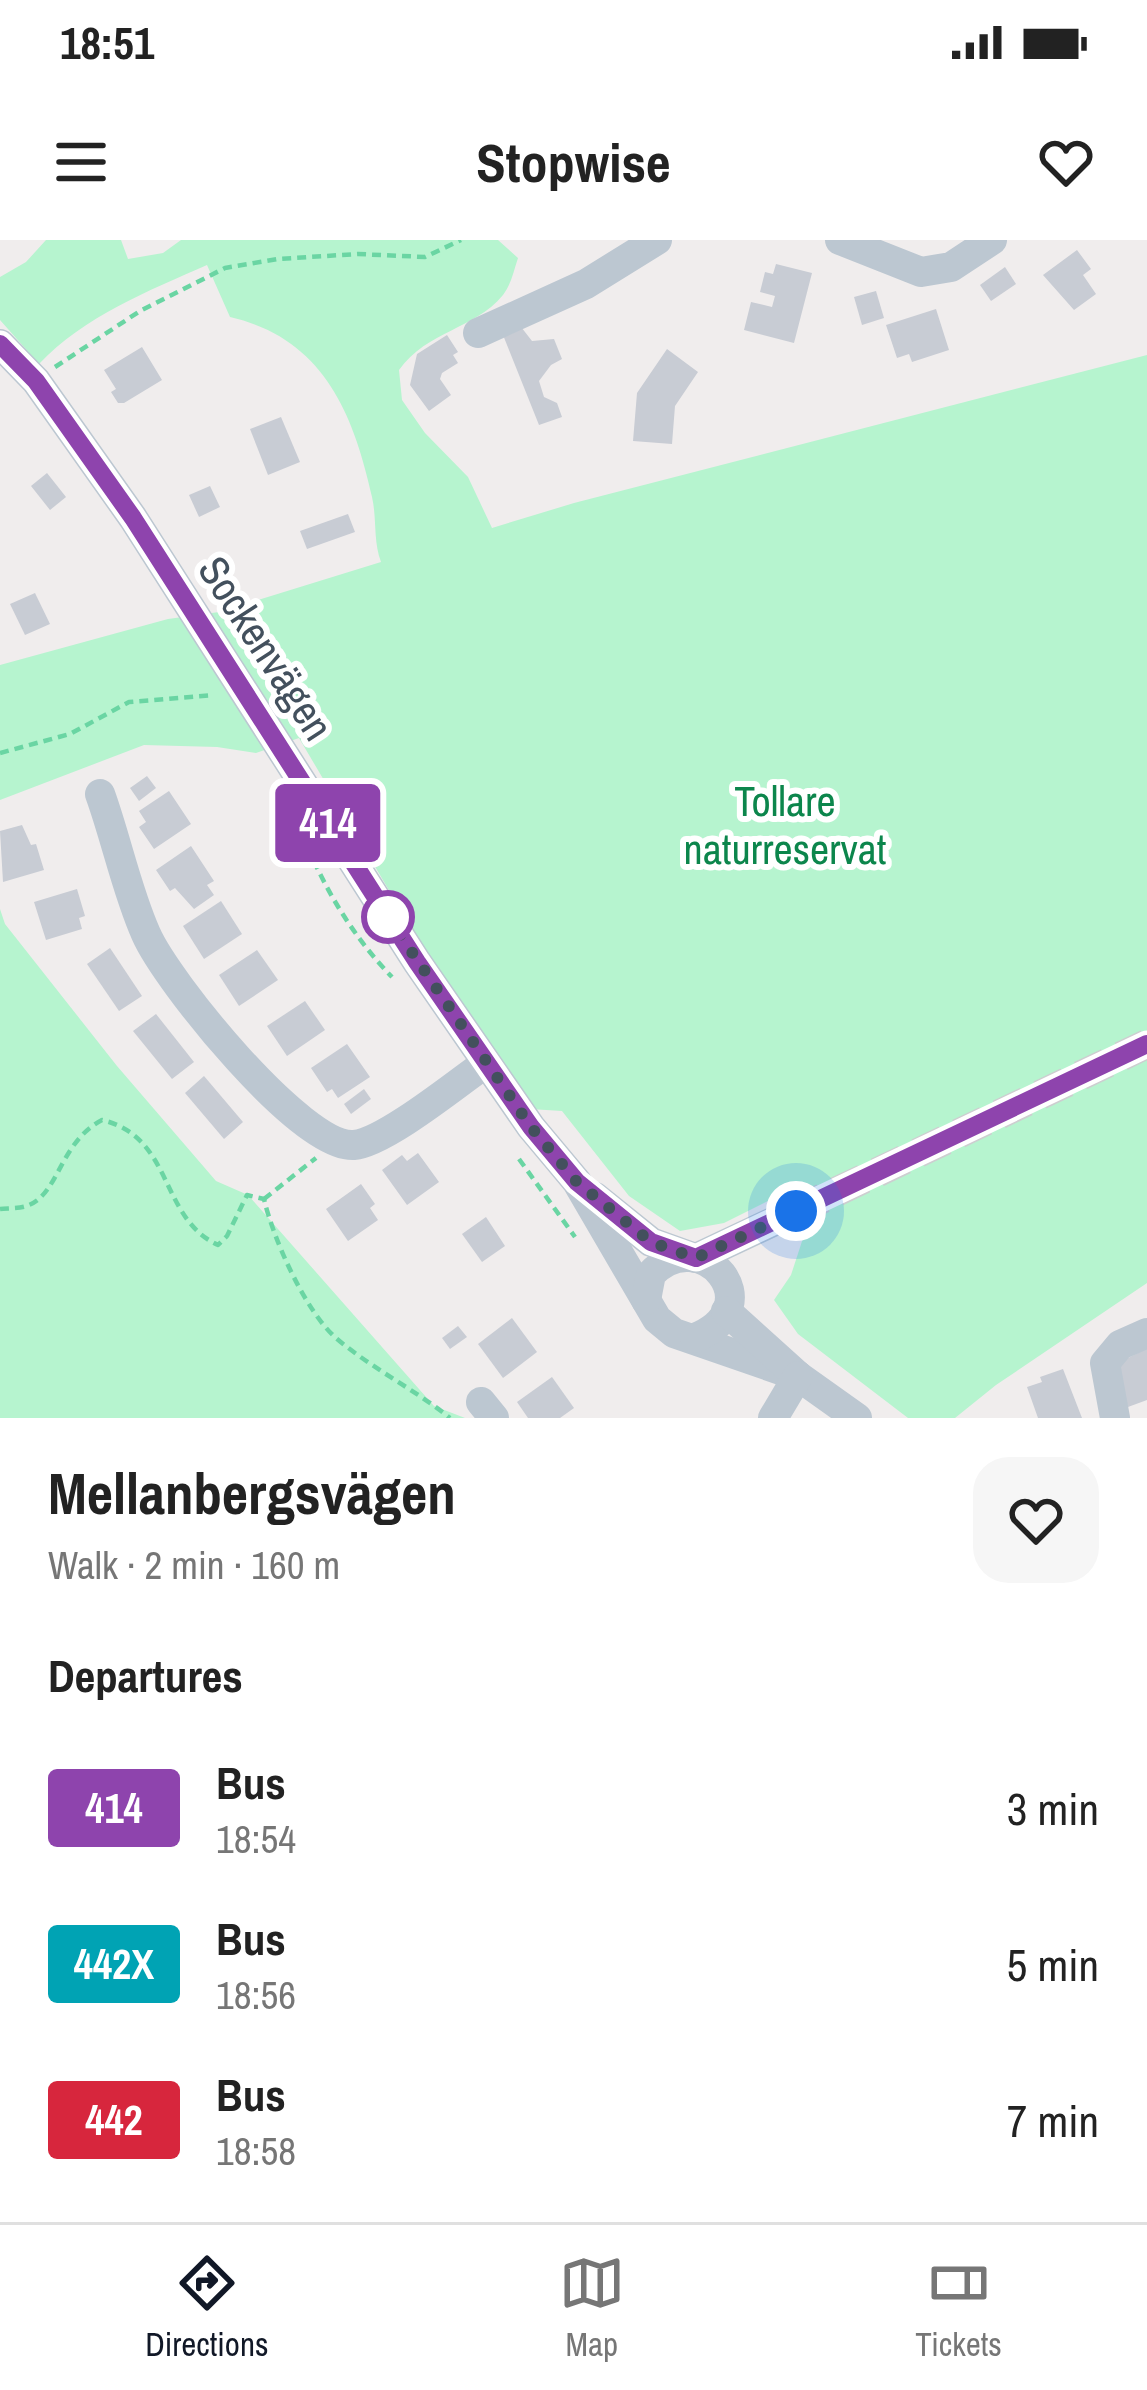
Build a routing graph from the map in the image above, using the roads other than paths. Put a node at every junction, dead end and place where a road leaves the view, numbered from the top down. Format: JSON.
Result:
{"nodes":[{"id":1,"x":657,"y":240,"type":"edge"},
{"id":2,"x":841,"y":240,"type":"edge"},
{"id":3,"x":992,"y":240,"type":"edge"},
{"id":4,"x":478,"y":333,"type":"dead end"},
{"id":5,"x":0,"y":344,"type":"edge"},
{"id":6,"x":100,"y":794,"type":"dead end"},
{"id":7,"x":486,"y":1063,"type":"junction"},
{"id":8,"x":577,"y":1182,"type":"junction"},
{"id":9,"x":696,"y":1258,"type":"junction"},
{"id":10,"x":726,"y":1279,"type":"junction"},
{"id":11,"x":646,"y":1300,"type":"junction"},
{"id":12,"x":726,"y":1311,"type":"junction"},
{"id":13,"x":1147,"y":1333,"type":"edge"},
{"id":14,"x":695,"y":1338,"type":"junction"},
{"id":15,"x":798,"y":1376,"type":"junction"},
{"id":16,"x":773,"y":1418,"type":"edge"},
{"id":17,"x":857,"y":1418,"type":"edge"},
{"id":18,"x":1114,"y":1418,"type":"edge"}],
"edges":[{"from":1,"to":4,"type":"street"},
{"from":2,"to":3,"type":"street"},
{"from":5,"to":7,"type":"street","name":"Sockenvägen"},
{"from":6,"to":7,"type":"street"},
{"from":7,"to":8,"type":"street","name":"Sockenvägen"},
{"from":8,"to":9,"type":"street","name":"Sockenvägen"},
{"from":8,"to":11,"type":"street","name":"Sockenvägen"},
{"from":9,"to":10,"type":"street"},
{"from":9,"to":10,"type":"street"},
{"from":9,"to":11,"type":"street"},
{"from":10,"to":12,"type":"street"},
{"from":11,"to":14,"type":"street"},
{"from":12,"to":14,"type":"street"},
{"from":12,"to":15,"type":"street"},
{"from":13,"to":18,"type":"street"},
{"from":14,"to":15,"type":"street"},
{"from":15,"to":16,"type":"street"},
{"from":15,"to":17,"type":"street"}]}
